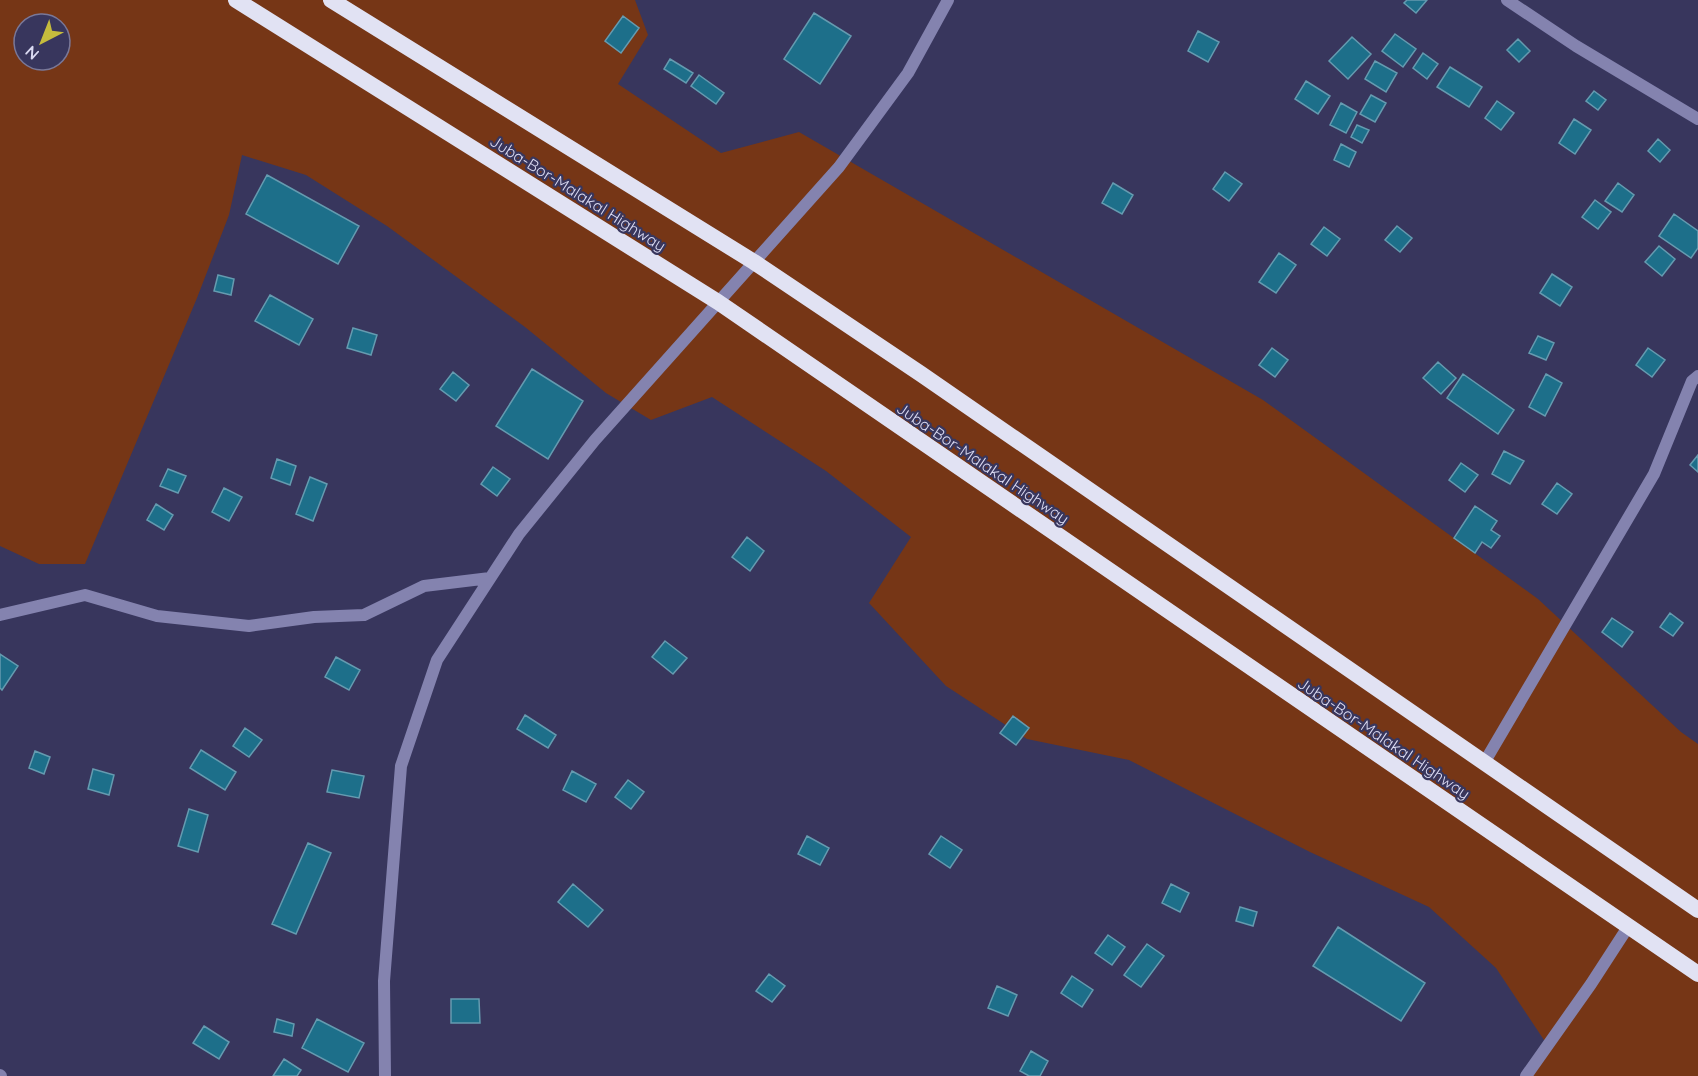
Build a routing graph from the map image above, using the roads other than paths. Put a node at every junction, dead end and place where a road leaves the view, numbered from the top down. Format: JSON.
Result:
{"nodes":[{"id":1,"x":236,"y":0,"type":"edge"},
{"id":2,"x":331,"y":0,"type":"edge"},
{"id":3,"x":948,"y":0,"type":"edge"},
{"id":4,"x":1507,"y":0,"type":"edge"},
{"id":5,"x":1698,"y":119,"type":"edge"},
{"id":6,"x":753,"y":261,"type":"junction"},
{"id":7,"x":718,"y":302,"type":"junction"},
{"id":8,"x":1698,"y":376,"type":"edge"},
{"id":9,"x":490,"y":578,"type":"junction"},
{"id":10,"x":0,"y":615,"type":"edge"},
{"id":11,"x":1484,"y":763,"type":"junction"},
{"id":12,"x":1698,"y":910,"type":"edge"},
{"id":13,"x":1628,"y":927,"type":"junction"},
{"id":14,"x":1698,"y":974,"type":"edge"},
{"id":15,"x":385,"y":1076,"type":"edge"},
{"id":16,"x":1526,"y":1076,"type":"edge"}],
"edges":[{"from":1,"to":7,"type":"highway","name":"Juba-Bor-Malakal Highway"},
{"from":2,"to":6,"type":"highway","name":"Juba-Bor-Malakal Highway"},
{"from":3,"to":6,"type":"street"},
{"from":4,"to":5,"type":"street"},
{"from":6,"to":7,"type":"street"},
{"from":6,"to":11,"type":"highway","name":"Juba-Bor-Malakal Highway"},
{"from":7,"to":9,"type":"street"},
{"from":7,"to":13,"type":"highway","name":"Juba-Bor-Malakal Highway"},
{"from":8,"to":11,"type":"street"},
{"from":9,"to":10,"type":"street"},
{"from":9,"to":15,"type":"street"},
{"from":11,"to":12,"type":"highway","name":"Juba-Bor-Malakal Highway"},
{"from":13,"to":14,"type":"highway","name":"Juba-Bor-Malakal Highway"},
{"from":13,"to":16,"type":"street"}]}
